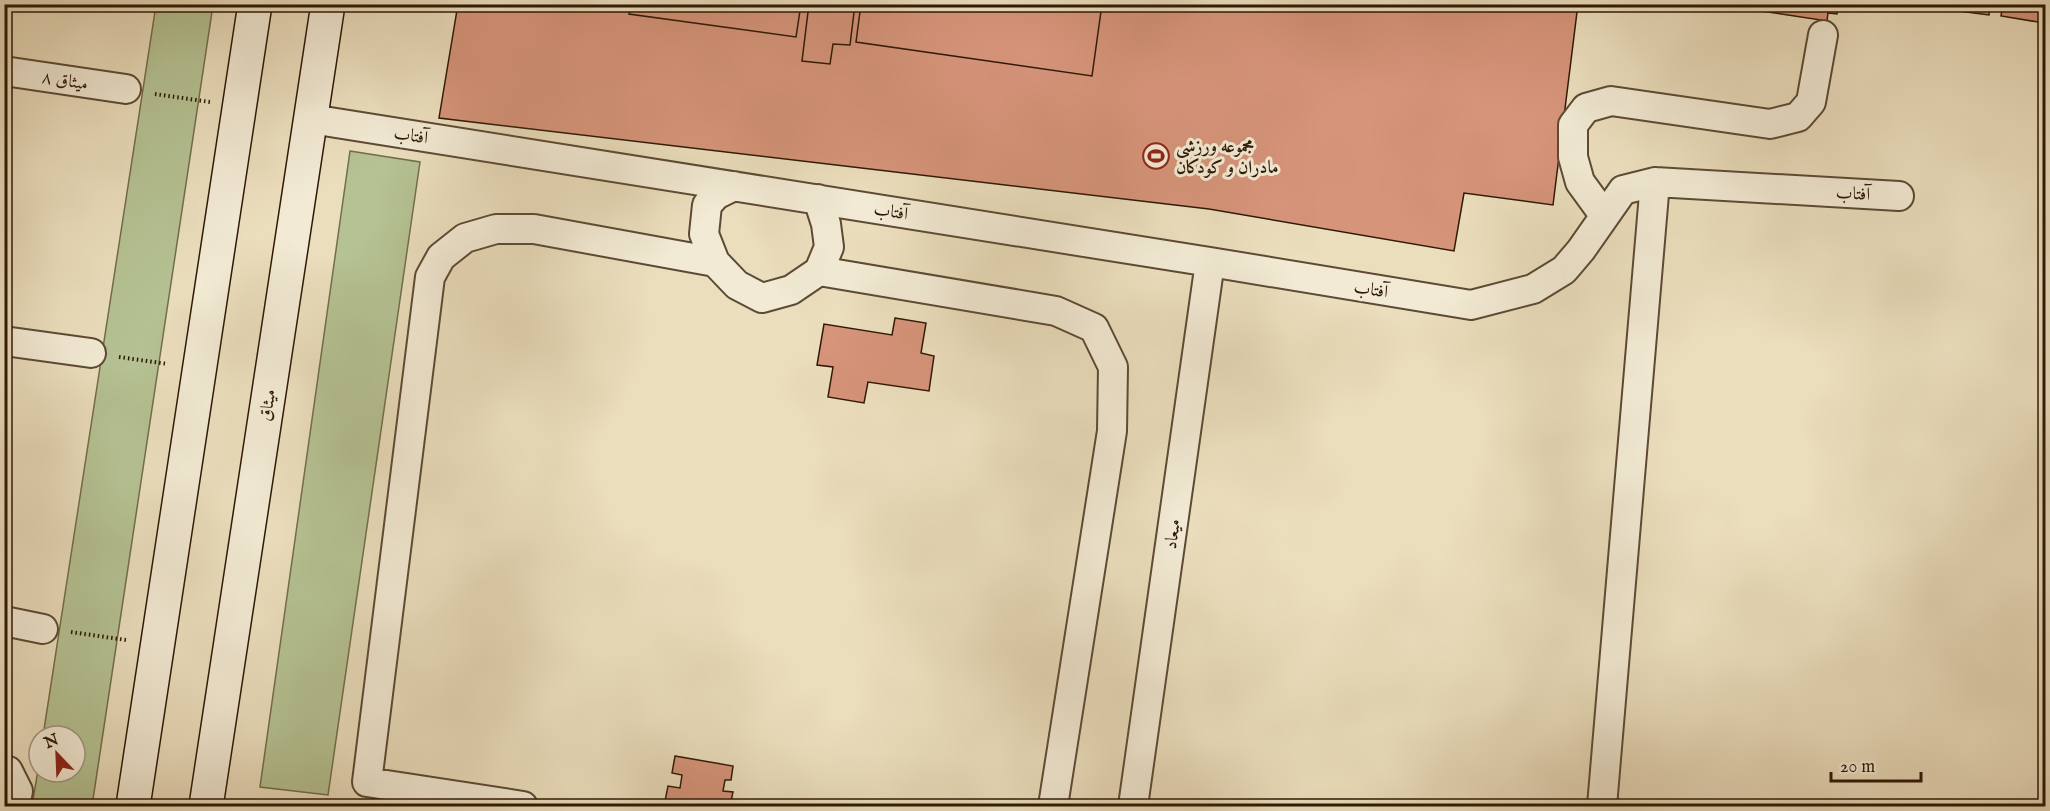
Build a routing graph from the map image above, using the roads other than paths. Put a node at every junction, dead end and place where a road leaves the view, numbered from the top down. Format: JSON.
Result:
{"nodes":[{"id":1,"x":255,"y":4,"type":"edge"},
{"id":2,"x":328,"y":4,"type":"edge"},
{"id":3,"x":1823,"y":35,"type":"dead end"},
{"id":4,"x":4,"y":71,"type":"edge"},
{"id":5,"x":126,"y":89,"type":"road end"},
{"id":6,"x":311,"y":118,"type":"junction"},
{"id":7,"x":1655,"y":182,"type":"junction"},
{"id":8,"x":734,"y":186,"type":"junction"},
{"id":9,"x":1899,"y":196,"type":"dead end"},
{"id":10,"x":818,"y":200,"type":"junction"},
{"id":11,"x":1604,"y":215,"type":"junction"},
{"id":12,"x":715,"y":262,"type":"junction"},
{"id":13,"x":1210,"y":262,"type":"junction"},
{"id":14,"x":819,"y":271,"type":"junction"},
{"id":15,"x":4,"y":341,"type":"edge"},
{"id":16,"x":91,"y":353,"type":"road end"},
{"id":17,"x":4,"y":621,"type":"edge"},
{"id":18,"x":44,"y":629,"type":"road end"},
{"id":19,"x":4,"y":771,"type":"edge"},
{"id":20,"x":15,"y":807,"type":"edge"},
{"id":21,"x":133,"y":807,"type":"edge"},
{"id":22,"x":206,"y":807,"type":"edge"},
{"id":23,"x":523,"y":807,"type":"edge"},
{"id":24,"x":1053,"y":807,"type":"edge"},
{"id":25,"x":1133,"y":807,"type":"edge"},
{"id":26,"x":1602,"y":807,"type":"edge"}],
"edges":[{"from":1,"to":21,"type":"main road"},
{"from":2,"to":6,"type":"main road","name":"میثاق"},
{"from":3,"to":11,"type":"street"},
{"from":4,"to":5,"type":"street","name":"میثاق ۸"},
{"from":6,"to":8,"type":"street","name":"آفتاب"},
{"from":6,"to":22,"type":"main road","name":"میثاق"},
{"from":7,"to":9,"type":"street","name":"آفتاب"},
{"from":7,"to":11,"type":"street","name":"آفتاب"},
{"from":7,"to":26,"type":"street"},
{"from":8,"to":10,"type":"street","name":"آفتاب"},
{"from":8,"to":12,"type":"street"},
{"from":10,"to":13,"type":"street","name":"آفتاب"},
{"from":10,"to":14,"type":"street"},
{"from":11,"to":13,"type":"street","name":"آفتاب"},
{"from":12,"to":14,"type":"street"},
{"from":12,"to":23,"type":"street"},
{"from":13,"to":25,"type":"street","name":"میعاد"},
{"from":14,"to":24,"type":"street"},
{"from":15,"to":16,"type":"street"},
{"from":17,"to":18,"type":"street"},
{"from":19,"to":20,"type":"street"}]}
